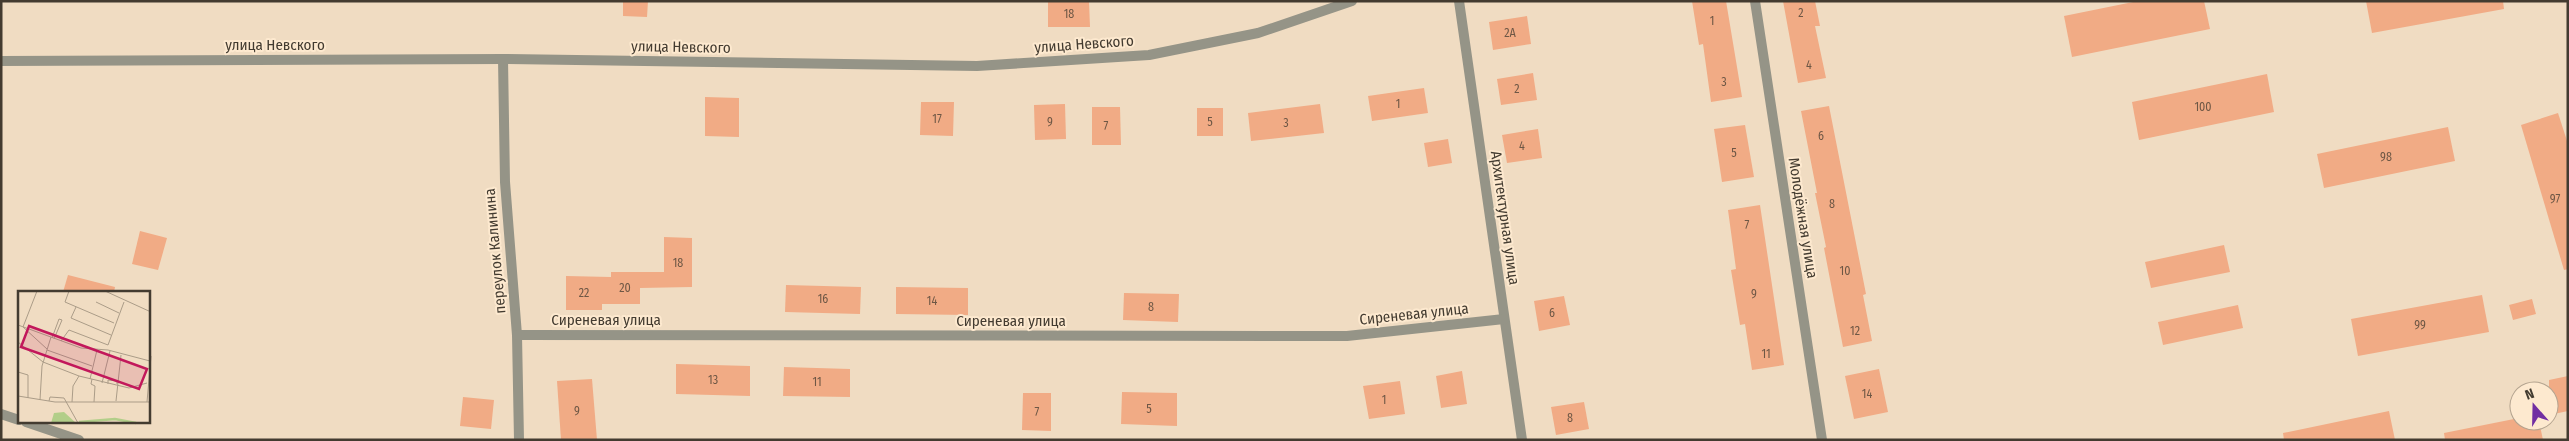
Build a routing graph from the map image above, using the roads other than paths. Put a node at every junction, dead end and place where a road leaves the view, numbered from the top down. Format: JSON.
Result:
{"nodes":[{"id":1,"x":1352,"y":1,"type":"edge"},
{"id":2,"x":1459,"y":1,"type":"edge"},
{"id":3,"x":1755,"y":1,"type":"edge"},
{"id":4,"x":503,"y":59,"type":"junction"},
{"id":5,"x":1,"y":61,"type":"edge"},
{"id":6,"x":1504,"y":319,"type":"junction"},
{"id":7,"x":517,"y":335,"type":"junction"},
{"id":8,"x":1,"y":414,"type":"edge"},
{"id":9,"x":18,"y":420,"type":"edge"},
{"id":10,"x":32,"y":424,"type":"edge"},
{"id":11,"x":79,"y":440,"type":"edge"},
{"id":12,"x":519,"y":440,"type":"edge"},
{"id":13,"x":1522,"y":440,"type":"edge"},
{"id":14,"x":1822,"y":440,"type":"edge"}],
"edges":[{"from":1,"to":4,"type":"street","name":"улица Невского"},
{"from":2,"to":6,"type":"street","name":"Архитектурная улица"},
{"from":3,"to":14,"type":"street","name":"Молодёжная улица"},
{"from":4,"to":5,"type":"street","name":"улица Невского"},
{"from":4,"to":7,"type":"street","name":"переулок Калинина"},
{"from":6,"to":7,"type":"street","name":"Сиреневая улица"},
{"from":6,"to":13,"type":"street","name":"Архитектурная улица"},
{"from":7,"to":12,"type":"street","name":"переулок Калинина"},
{"from":8,"to":9,"type":"street"},
{"from":10,"to":11,"type":"street"}]}
